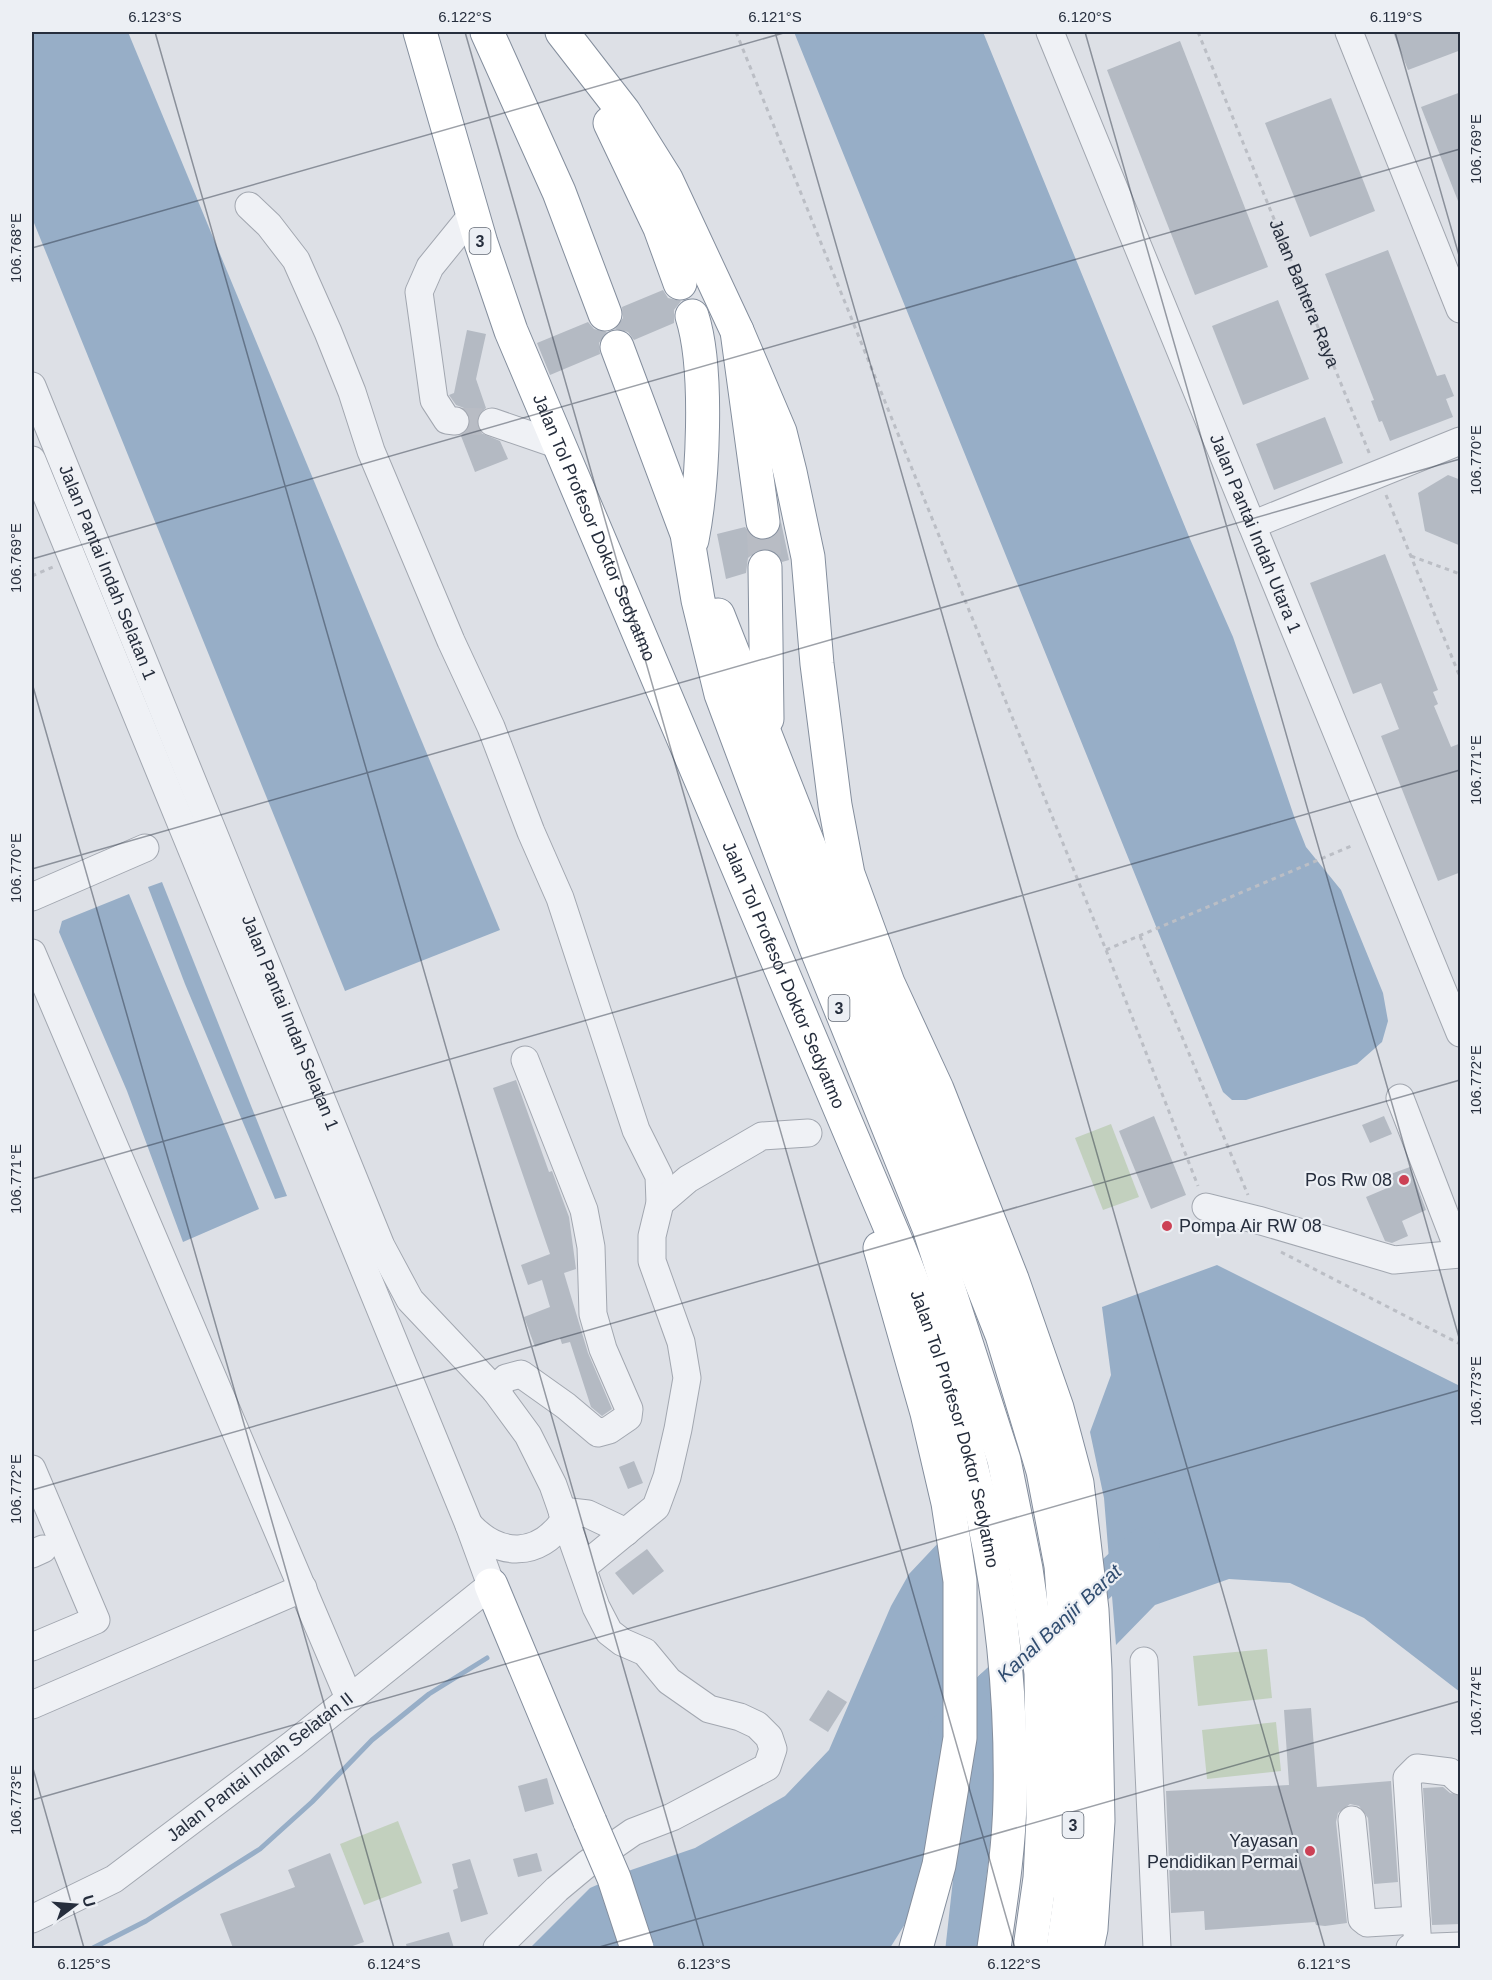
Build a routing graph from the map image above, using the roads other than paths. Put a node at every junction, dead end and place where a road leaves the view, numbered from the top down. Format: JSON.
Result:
{"nodes":[{"id":1,"x":420,"y":32,"type":"edge"},
{"id":2,"x":487,"y":32,"type":"edge"},
{"id":3,"x":1050,"y":32,"type":"edge"},
{"id":4,"x":1349,"y":32,"type":"edge"},
{"id":5,"x":567,"y":38,"type":"edge"},
{"id":6,"x":249,"y":206,"type":"dead end"},
{"id":7,"x":473,"y":214,"type":"junction"},
{"id":8,"x":680,"y":283,"type":"dead end"},
{"id":9,"x":1461,"y":309,"type":"edge"},
{"id":10,"x":605,"y":314,"type":"dead end"},
{"id":11,"x":692,"y":316,"type":"dead end"},
{"id":12,"x":737,"y":331,"type":"junction"},
{"id":13,"x":617,"y":347,"type":"dead end"},
{"id":14,"x":32,"y":386,"type":"edge"},
{"id":15,"x":455,"y":421,"type":"tunnel mouth"},
{"id":16,"x":492,"y":422,"type":"tunnel mouth"},
{"id":17,"x":1461,"y":441,"type":"edge"},
{"id":18,"x":559,"y":445,"type":"junction"},
{"id":19,"x":32,"y":460,"type":"edge"},
{"id":20,"x":762,"y":522,"type":"tunnel mouth"},
{"id":21,"x":1252,"y":525,"type":"junction"},
{"id":22,"x":690,"y":551,"type":"junction"},
{"id":23,"x":765,"y":567,"type":"tunnel mouth"},
{"id":24,"x":767,"y":739,"type":"junction"},
{"id":25,"x":145,"y":848,"type":"dead end"},
{"id":26,"x":32,"y":897,"type":"edge"},
{"id":27,"x":32,"y":953,"type":"edge"},
{"id":28,"x":1461,"y":1033,"type":"edge"},
{"id":29,"x":525,"y":1060,"type":"dead end"},
{"id":30,"x":1400,"y":1098,"type":"dead end"},
{"id":31,"x":808,"y":1133,"type":"dead end"},
{"id":32,"x":660,"y":1203,"type":"junction"},
{"id":33,"x":1206,"y":1207,"type":"road end"},
{"id":34,"x":1460,"y":1254,"type":"edge"},
{"id":35,"x":495,"y":1390,"type":"junction"},
{"id":36,"x":942,"y":1409,"type":"junction"},
{"id":37,"x":32,"y":1469,"type":"edge"},
{"id":38,"x":563,"y":1516,"type":"junction"},
{"id":39,"x":470,"y":1525,"type":"junction"},
{"id":40,"x":626,"y":1532,"type":"junction"},
{"id":41,"x":583,"y":1567,"type":"junction"},
{"id":42,"x":303,"y":1588,"type":"junction"},
{"id":43,"x":484,"y":1591,"type":"junction"},
{"id":44,"x":32,"y":1647,"type":"edge"},
{"id":45,"x":1144,"y":1661,"type":"dead end"},
{"id":46,"x":349,"y":1698,"type":"junction"},
{"id":47,"x":32,"y":1705,"type":"edge"},
{"id":48,"x":1461,"y":1781,"type":"edge"},
{"id":49,"x":1352,"y":1820,"type":"dead end"},
{"id":50,"x":32,"y":1919,"type":"edge"},
{"id":51,"x":1416,"y":1920,"type":"junction"},
{"id":52,"x":1461,"y":1946,"type":"edge"},
{"id":53,"x":497,"y":1948,"type":"edge"},
{"id":54,"x":637,"y":1948,"type":"edge"},
{"id":55,"x":916,"y":1948,"type":"edge"},
{"id":56,"x":994,"y":1948,"type":"edge"},
{"id":57,"x":1030,"y":1948,"type":"edge"},
{"id":58,"x":1063,"y":1948,"type":"edge"},
{"id":59,"x":1087,"y":1948,"type":"edge"},
{"id":60,"x":1157,"y":1948,"type":"edge"},
{"id":61,"x":1410,"y":1948,"type":"edge"},
{"id":62,"x":1418,"y":1948,"type":"edge"}],
"edges":[{"from":1,"to":7,"type":"highway","name":"Jalan Tol Profesor Doktor Sedyatmo","number":"3"},
{"from":2,"to":10,"type":"highway"},
{"from":3,"to":21,"type":"street","name":"Jalan Pantai Indah Utara 1"},
{"from":4,"to":9,"type":"street"},
{"from":5,"to":8,"type":"highway"},
{"from":5,"to":12,"type":"highway"},
{"from":6,"to":32,"type":"street"},
{"from":7,"to":15,"type":"street"},
{"from":7,"to":18,"type":"highway","name":"Jalan Tol Profesor Doktor Sedyatmo","number":"3"},
{"from":11,"to":22,"type":"highway"},
{"from":12,"to":20,"type":"highway"},
{"from":12,"to":59,"type":"highway"},
{"from":13,"to":22,"type":"highway","name":"Jalan Tol Profesor Doktor Sedyatmo","number":"3"},
{"from":14,"to":35,"type":"street","name":"Jalan Pantai Indah Selatan 1"},
{"from":16,"to":18,"type":"street"},
{"from":17,"to":21,"type":"street"},
{"from":18,"to":36,"type":"highway","name":"Jalan Tol Profesor Doktor Sedyatmo","number":"3"},
{"from":19,"to":39,"type":"street","name":"Jalan Pantai Indah Selatan 1"},
{"from":21,"to":28,"type":"street","name":"Jalan Pantai Indah Utara 1"},
{"from":22,"to":24,"type":"highway","name":"Jalan Tol Profesor Doktor Sedyatmo","number":"3"},
{"from":22,"to":57,"type":"highway","name":"Jalan Tol Profesor Doktor Sedyatmo","number":"3"},
{"from":23,"to":24,"type":"highway","name":"Jalan Tol Profesor Doktor Sedyatmo","number":"3"},
{"from":24,"to":58,"type":"highway","name":"Jalan Tol Profesor Doktor Sedyatmo","number":"3"},
{"from":25,"to":26,"type":"street"},
{"from":27,"to":42,"type":"street"},
{"from":29,"to":35,"type":"street"},
{"from":30,"to":34,"type":"street"},
{"from":31,"to":32,"type":"street"},
{"from":32,"to":40,"type":"street"},
{"from":33,"to":34,"type":"street"},
{"from":35,"to":38,"type":"street","name":"Jalan Pantai Indah Selatan 1"},
{"from":36,"to":55,"type":"highway"},
{"from":36,"to":56,"type":"highway","name":"Jalan Tol Profesor Doktor Sedyatmo"},
{"from":37,"to":44,"type":"street"},
{"from":38,"to":39,"type":"street","name":"Jalan Pantai Indah Selatan 1"},
{"from":38,"to":40,"type":"street"},
{"from":38,"to":41,"type":"street"},
{"from":39,"to":43,"type":"street","name":"Jalan Pantai Indah Selatan 1"},
{"from":40,"to":41,"type":"street"},
{"from":41,"to":53,"type":"street"},
{"from":42,"to":46,"type":"street"},
{"from":42,"to":47,"type":"street"},
{"from":43,"to":46,"type":"street","name":"Jalan Pantai Indah Selatan II"},
{"from":43,"to":54,"type":"highway","bridge":true},
{"from":45,"to":60,"type":"street"},
{"from":46,"to":50,"type":"street","name":"Jalan Pantai Indah Selatan II"},
{"from":48,"to":51,"type":"street"},
{"from":49,"to":51,"type":"street"},
{"from":51,"to":62,"type":"street"},
{"from":52,"to":62,"type":"street"},
{"from":61,"to":62,"type":"street"}]}
